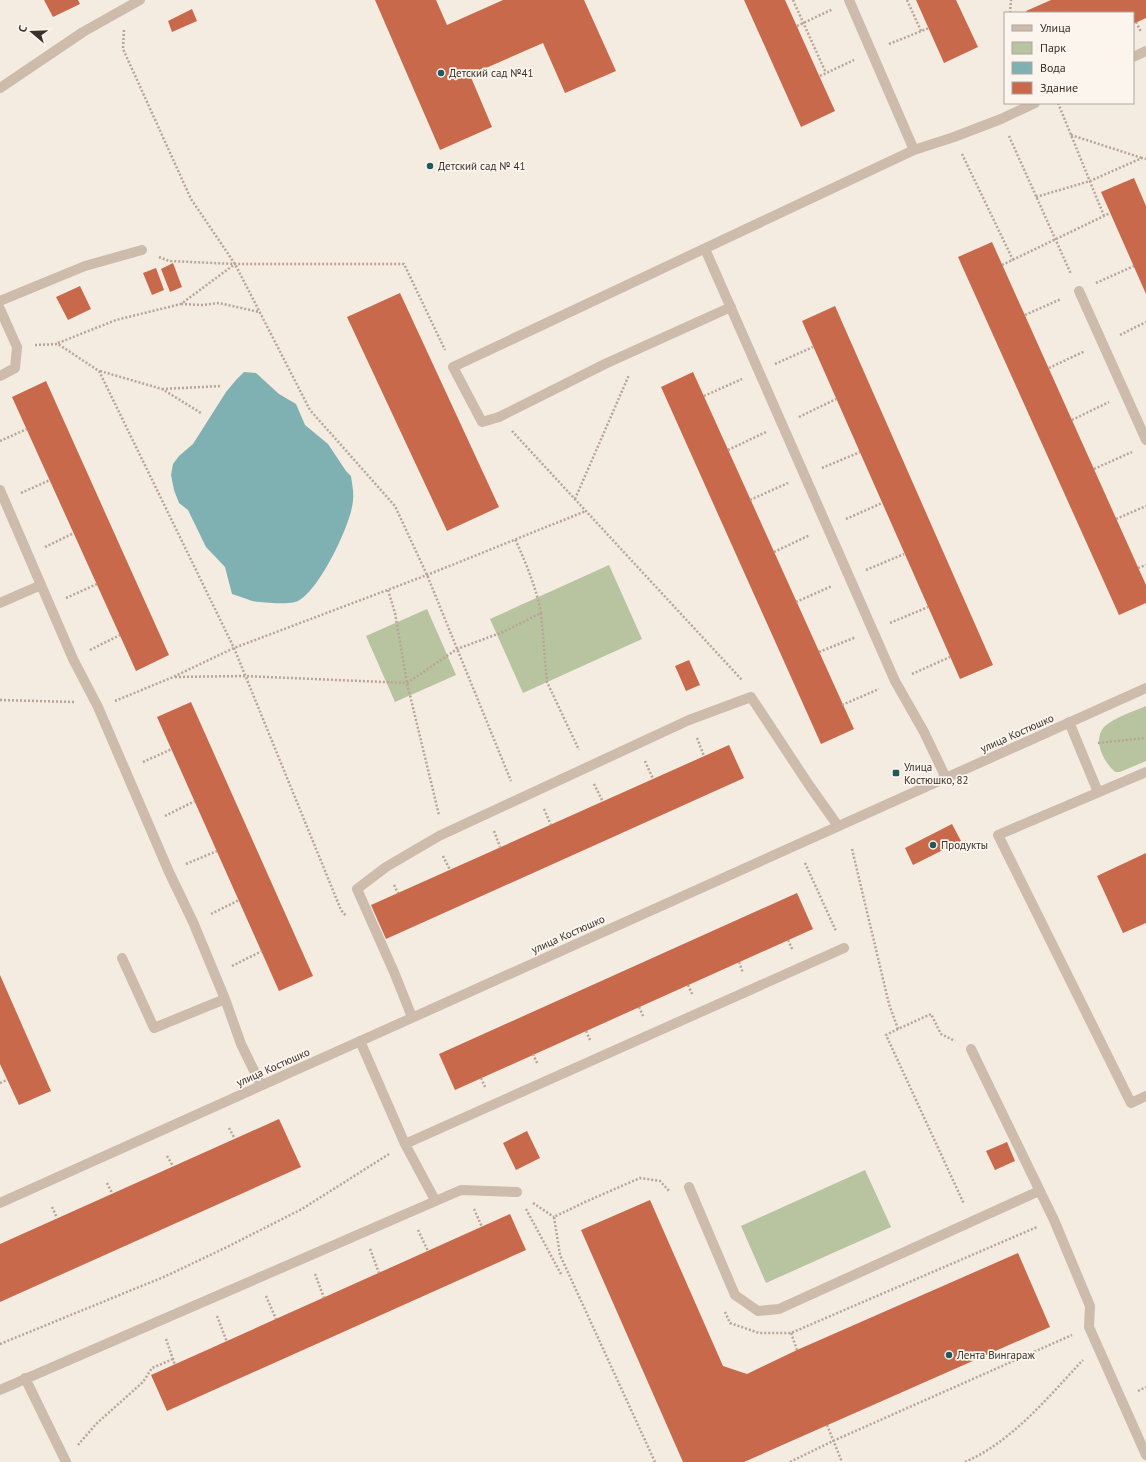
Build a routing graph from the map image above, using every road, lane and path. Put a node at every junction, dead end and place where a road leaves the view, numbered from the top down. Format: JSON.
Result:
{"nodes":[{"id":1,"x":140,"y":0,"type":"edge"},
{"id":2,"x":793,"y":0,"type":"edge"},
{"id":3,"x":849,"y":0,"type":"edge"},
{"id":4,"x":907,"y":0,"type":"edge"},
{"id":5,"x":1011,"y":0,"type":"edge"},
{"id":6,"x":125,"y":8,"type":"junction"},
{"id":7,"x":1010,"y":12,"type":"edge"},
{"id":8,"x":804,"y":23,"type":"junction"},
{"id":9,"x":797,"y":26,"type":"dead end"},
{"id":10,"x":921,"y":31,"type":"dead end"},
{"id":11,"x":1146,"y":50,"type":"edge"},
{"id":12,"x":1134,"y":56,"type":"edge"},
{"id":13,"x":826,"y":73,"type":"dead end"},
{"id":14,"x":0,"y":88,"type":"edge"},
{"id":15,"x":1033,"y":104,"type":"edge"},
{"id":16,"x":1058,"y":104,"type":"edge"},
{"id":17,"x":1001,"y":119,"type":"junction"},
{"id":18,"x":1071,"y":134,"type":"junction"},
{"id":19,"x":954,"y":137,"type":"junction"},
{"id":20,"x":914,"y":150,"type":"junction"},
{"id":21,"x":1142,"y":158,"type":"junction"},
{"id":22,"x":1146,"y":159,"type":"edge"},
{"id":23,"x":1090,"y":181,"type":"junction"},
{"id":24,"x":1036,"y":197,"type":"junction"},
{"id":25,"x":1110,"y":213,"type":"dead end"},
{"id":26,"x":1104,"y":216,"type":"junction"},
{"id":27,"x":1056,"y":240,"type":"junction"},
{"id":28,"x":705,"y":249,"type":"junction"},
{"id":29,"x":142,"y":250,"type":"joint"},
{"id":30,"x":1012,"y":260,"type":"junction"},
{"id":31,"x":235,"y":264,"type":"junction"},
{"id":32,"x":1002,"y":265,"type":"dead end"},
{"id":33,"x":1079,"y":291,"type":"joint"},
{"id":34,"x":0,"y":301,"type":"edge"},
{"id":35,"x":181,"y":304,"type":"junction"},
{"id":36,"x":732,"y":307,"type":"junction"},
{"id":37,"x":0,"y":309,"type":"edge"},
{"id":38,"x":260,"y":312,"type":"junction"},
{"id":39,"x":58,"y":344,"type":"junction"},
{"id":40,"x":17,"y":347,"type":"junction"},
{"id":41,"x":630,"y":353,"type":"junction"},
{"id":42,"x":454,"y":367,"type":"junction"},
{"id":43,"x":99,"y":371,"type":"junction"},
{"id":44,"x":0,"y":376,"type":"edge"},
{"id":45,"x":222,"y":386,"type":"dead end"},
{"id":46,"x":162,"y":389,"type":"junction"},
{"id":47,"x":201,"y":414,"type":"dead end"},
{"id":48,"x":499,"y":417,"type":"junction"},
{"id":49,"x":27,"y":429,"type":"dead end"},
{"id":50,"x":0,"y":440,"type":"edge"},
{"id":51,"x":1146,"y":440,"type":"edge"},
{"id":52,"x":1133,"y":451,"type":"dead end"},
{"id":53,"x":1094,"y":469,"type":"dead end"},
{"id":54,"x":50,"y":480,"type":"dead end"},
{"id":55,"x":2,"y":495,"type":"edge"},
{"id":56,"x":575,"y":499,"type":"junction"},
{"id":57,"x":1146,"y":506,"type":"edge"},
{"id":58,"x":586,"y":511,"type":"junction"},
{"id":59,"x":1116,"y":519,"type":"dead end"},
{"id":60,"x":74,"y":534,"type":"dead end"},
{"id":61,"x":515,"y":539,"type":"junction"},
{"id":62,"x":28,"y":554,"type":"junction"},
{"id":63,"x":1146,"y":565,"type":"edge"},
{"id":64,"x":1138,"y":568,"type":"dead end"},
{"id":65,"x":426,"y":575,"type":"junction"},
{"id":66,"x":97,"y":584,"type":"dead end"},
{"id":67,"x":41,"y":585,"type":"junction"},
{"id":68,"x":388,"y":590,"type":"junction"},
{"id":69,"x":0,"y":603,"type":"edge"},
{"id":70,"x":50,"y":605,"type":"junction"},
{"id":71,"x":541,"y":613,"type":"junction"},
{"id":72,"x":120,"y":635,"type":"dead end"},
{"id":73,"x":234,"y":648,"type":"junction"},
{"id":74,"x":457,"y":649,"type":"junction"},
{"id":75,"x":73,"y":659,"type":"junction"},
{"id":76,"x":244,"y":676,"type":"junction"},
{"id":77,"x":173,"y":677,"type":"junction"},
{"id":78,"x":407,"y":683,"type":"junction"},
{"id":79,"x":1146,"y":688,"type":"edge"},
{"id":80,"x":751,"y":697,"type":"junction"},
{"id":81,"x":0,"y":700,"type":"edge"},
{"id":82,"x":98,"y":707,"type":"junction"},
{"id":83,"x":1069,"y":722,"type":"junction"},
{"id":84,"x":1146,"y":738,"type":"edge"},
{"id":85,"x":1078,"y":745,"type":"junction"},
{"id":86,"x":172,"y":749,"type":"dead end"},
{"id":87,"x":587,"y":768,"type":"junction"},
{"id":88,"x":126,"y":770,"type":"junction"},
{"id":89,"x":1146,"y":772,"type":"edge"},
{"id":90,"x":946,"y":778,"type":"junction"},
{"id":91,"x":1098,"y":792,"type":"junction"},
{"id":92,"x":518,"y":799,"type":"junction"},
{"id":93,"x":195,"y":801,"type":"dead end"},
{"id":94,"x":148,"y":824,"type":"junction"},
{"id":95,"x":838,"y":826,"type":"junction"},
{"id":96,"x":440,"y":836,"type":"junction"},
{"id":97,"x":797,"y":845,"type":"junction"},
{"id":98,"x":852,"y":849,"type":"dead end"},
{"id":99,"x":217,"y":850,"type":"dead end"},
{"id":100,"x":169,"y":872,"type":"junction"},
{"id":101,"x":239,"y":900,"type":"dead end"},
{"id":102,"x":351,"y":921,"type":"dead end"},
{"id":103,"x":193,"y":922,"type":"junction"},
{"id":104,"x":844,"y":948,"type":"joint"},
{"id":105,"x":262,"y":951,"type":"dead end"},
{"id":106,"x":122,"y":958,"type":"dead end"},
{"id":107,"x":214,"y":974,"type":"junction"},
{"id":108,"x":225,"y":999,"type":"junction"},
{"id":109,"x":412,"y":1017,"type":"junction"},
{"id":110,"x":898,"y":1029,"type":"junction"},
{"id":111,"x":360,"y":1041,"type":"junction"},
{"id":112,"x":971,"y":1049,"type":"joint"},
{"id":113,"x":7,"y":1080,"type":"dead end"},
{"id":114,"x":0,"y":1083,"type":"edge"},
{"id":115,"x":261,"y":1085,"type":"junction"},
{"id":116,"x":1146,"y":1096,"type":"edge"},
{"id":117,"x":229,"y":1128,"type":"dead end"},
{"id":118,"x":235,"y":1139,"type":"dead end"},
{"id":119,"x":405,"y":1144,"type":"junction"},
{"id":120,"x":167,"y":1156,"type":"dead end"},
{"id":121,"x":173,"y":1166,"type":"dead end"},
{"id":122,"x":107,"y":1182,"type":"dead end"},
{"id":123,"x":689,"y":1187,"type":"joint"},
{"id":124,"x":1039,"y":1191,"type":"junction"},
{"id":125,"x":517,"y":1192,"type":"junction"},
{"id":126,"x":112,"y":1193,"type":"dead end"},
{"id":127,"x":434,"y":1200,"type":"junction"},
{"id":128,"x":0,"y":1202,"type":"edge"},
{"id":129,"x":52,"y":1207,"type":"dead end"},
{"id":130,"x":554,"y":1217,"type":"junction"},
{"id":131,"x":57,"y":1218,"type":"dead end"},
{"id":132,"x":972,"y":1221,"type":"junction"},
{"id":133,"x":308,"y":1255,"type":"junction"},
{"id":134,"x":562,"y":1276,"type":"dead end"},
{"id":135,"x":258,"y":1277,"type":"junction"},
{"id":136,"x":210,"y":1297,"type":"junction"},
{"id":137,"x":324,"y":1298,"type":"dead end"},
{"id":138,"x":276,"y":1319,"type":"dead end"},
{"id":139,"x":159,"y":1320,"type":"junction"},
{"id":140,"x":1089,"y":1327,"type":"junction"},
{"id":141,"x":791,"y":1333,"type":"dead end"},
{"id":142,"x":227,"y":1342,"type":"dead end"},
{"id":143,"x":0,"y":1344,"type":"edge"},
{"id":144,"x":1097,"y":1345,"type":"junction"},
{"id":145,"x":797,"y":1350,"type":"dead end"},
{"id":146,"x":173,"y":1359,"type":"junction"},
{"id":147,"x":175,"y":1365,"type":"dead end"},
{"id":148,"x":25,"y":1378,"type":"junction"},
{"id":149,"x":0,"y":1390,"type":"edge"},
{"id":150,"x":827,"y":1425,"type":"dead end"},
{"id":151,"x":833,"y":1441,"type":"junction"},
{"id":152,"x":1146,"y":1455,"type":"edge"},
{"id":153,"x":66,"y":1461,"type":"edge"},
{"id":154,"x":655,"y":1462,"type":"edge"},
{"id":155,"x":790,"y":1462,"type":"edge"},
{"id":156,"x":842,"y":1462,"type":"edge"},
{"id":157,"x":965,"y":1462,"type":"edge"}],
"edges":[{"from":1,"to":6,"type":"street"},
{"from":2,"to":8,"type":"path"},
{"from":3,"to":8,"type":"path"},
{"from":3,"to":20,"type":"street"},
{"from":4,"to":10,"type":"path"},
{"from":5,"to":7,"type":"path"},
{"from":6,"to":14,"type":"street"},
{"from":6,"to":31,"type":"path"},
{"from":8,"to":9,"type":"path"},
{"from":8,"to":13,"type":"path"},
{"from":11,"to":12,"type":"street"},
{"from":15,"to":17,"type":"street"},
{"from":16,"to":18,"type":"path"},
{"from":17,"to":19,"type":"street"},
{"from":17,"to":24,"type":"path"},
{"from":18,"to":21,"type":"path"},
{"from":18,"to":23,"type":"path"},
{"from":19,"to":20,"type":"street"},
{"from":19,"to":30,"type":"path"},
{"from":20,"to":28,"type":"street"},
{"from":21,"to":22,"type":"path"},
{"from":21,"to":23,"type":"path"},
{"from":23,"to":24,"type":"path"},
{"from":23,"to":26,"type":"path"},
{"from":24,"to":27,"type":"path"},
{"from":25,"to":26,"type":"path"},
{"from":26,"to":27,"type":"path"},
{"from":27,"to":30,"type":"path"},
{"from":27,"to":33,"type":"path"},
{"from":28,"to":36,"type":"street"},
{"from":28,"to":42,"type":"street"},
{"from":29,"to":31,"type":"path"},
{"from":29,"to":34,"type":"street"},
{"from":30,"to":32,"type":"path"},
{"from":31,"to":35,"type":"path"},
{"from":31,"to":38,"type":"path"},
{"from":31,"to":42,"type":"path"},
{"from":33,"to":51,"type":"street"},
{"from":35,"to":38,"type":"path"},
{"from":35,"to":39,"type":"path"},
{"from":36,"to":41,"type":"street"},
{"from":36,"to":90,"type":"street"},
{"from":37,"to":40,"type":"street"},
{"from":38,"to":65,"type":"path"},
{"from":39,"to":40,"type":"path"},
{"from":39,"to":43,"type":"path"},
{"from":40,"to":44,"type":"street"},
{"from":41,"to":48,"type":"street"},
{"from":41,"to":56,"type":"path"},
{"from":42,"to":48,"type":"street"},
{"from":43,"to":46,"type":"path"},
{"from":43,"to":73,"type":"path"},
{"from":45,"to":46,"type":"path"},
{"from":46,"to":47,"type":"path"},
{"from":48,"to":56,"type":"path"},
{"from":49,"to":50,"type":"path"},
{"from":52,"to":53,"type":"path"},
{"from":54,"to":55,"type":"path"},
{"from":55,"to":62,"type":"street"},
{"from":56,"to":58,"type":"path"},
{"from":57,"to":59,"type":"path"},
{"from":58,"to":61,"type":"path"},
{"from":58,"to":80,"type":"path"},
{"from":60,"to":62,"type":"path"},
{"from":61,"to":65,"type":"path"},
{"from":61,"to":71,"type":"path"},
{"from":62,"to":67,"type":"street"},
{"from":63,"to":64,"type":"path"},
{"from":65,"to":68,"type":"path"},
{"from":65,"to":74,"type":"path"},
{"from":66,"to":70,"type":"path"},
{"from":67,"to":69,"type":"street"},
{"from":67,"to":70,"type":"street"},
{"from":68,"to":73,"type":"path"},
{"from":68,"to":78,"type":"path"},
{"from":70,"to":75,"type":"street"},
{"from":71,"to":74,"type":"path"},
{"from":71,"to":87,"type":"path"},
{"from":72,"to":75,"type":"path"},
{"from":73,"to":76,"type":"path"},
{"from":73,"to":77,"type":"path"},
{"from":74,"to":78,"type":"path"},
{"from":74,"to":92,"type":"path"},
{"from":75,"to":82,"type":"street"},
{"from":76,"to":77,"type":"path"},
{"from":76,"to":78,"type":"path"},
{"from":76,"to":102,"type":"path"},
{"from":77,"to":82,"type":"path"},
{"from":78,"to":96,"type":"path"},
{"from":79,"to":83,"type":"street","name":"улица Костюшко"},
{"from":80,"to":87,"type":"street"},
{"from":80,"to":95,"type":"street"},
{"from":81,"to":82,"type":"path"},
{"from":82,"to":88,"type":"street"},
{"from":83,"to":85,"type":"street"},
{"from":83,"to":90,"type":"street","name":"улица Костюшко"},
{"from":84,"to":85,"type":"path"},
{"from":85,"to":91,"type":"street"},
{"from":86,"to":88,"type":"path"},
{"from":87,"to":92,"type":"street"},
{"from":88,"to":94,"type":"street"},
{"from":89,"to":91,"type":"street"},
{"from":90,"to":95,"type":"street","name":"улица Костюшко"},
{"from":91,"to":116,"type":"street"},
{"from":92,"to":96,"type":"street"},
{"from":93,"to":94,"type":"path"},
{"from":94,"to":100,"type":"street"},
{"from":95,"to":97,"type":"street","name":"улица Костюшко"},
{"from":96,"to":109,"type":"street"},
{"from":97,"to":104,"type":"path"},
{"from":97,"to":109,"type":"street","name":"улица Костюшко"},
{"from":98,"to":110,"type":"path"},
{"from":99,"to":100,"type":"path"},
{"from":100,"to":103,"type":"street"},
{"from":101,"to":103,"type":"path"},
{"from":103,"to":107,"type":"street"},
{"from":104,"to":119,"type":"street"},
{"from":105,"to":107,"type":"path"},
{"from":106,"to":108,"type":"street"},
{"from":107,"to":108,"type":"street"},
{"from":108,"to":115,"type":"street"},
{"from":109,"to":111,"type":"street","name":"улица Костюшко"},
{"from":110,"to":112,"type":"path"},
{"from":110,"to":132,"type":"path"},
{"from":111,"to":115,"type":"street","name":"улица Костюшко"},
{"from":111,"to":119,"type":"street"},
{"from":112,"to":124,"type":"street"},
{"from":113,"to":114,"type":"path"},
{"from":115,"to":128,"type":"street","name":"улица Костюшко"},
{"from":117,"to":118,"type":"path"},
{"from":119,"to":127,"type":"street"},
{"from":119,"to":143,"type":"path"},
{"from":120,"to":121,"type":"path"},
{"from":122,"to":126,"type":"path"},
{"from":123,"to":130,"type":"path"},
{"from":123,"to":132,"type":"street"},
{"from":124,"to":132,"type":"street"},
{"from":124,"to":140,"type":"street"},
{"from":125,"to":127,"type":"street"},
{"from":125,"to":130,"type":"path"},
{"from":125,"to":134,"type":"path"},
{"from":127,"to":133,"type":"street"},
{"from":129,"to":131,"type":"path"},
{"from":130,"to":154,"type":"path"},
{"from":133,"to":135,"type":"street"},
{"from":133,"to":137,"type":"path"},
{"from":135,"to":136,"type":"street"},
{"from":135,"to":138,"type":"path"},
{"from":136,"to":139,"type":"street"},
{"from":136,"to":142,"type":"path"},
{"from":139,"to":146,"type":"path"},
{"from":139,"to":148,"type":"street"},
{"from":140,"to":144,"type":"street"},
{"from":140,"to":151,"type":"path"},
{"from":141,"to":145,"type":"path"},
{"from":144,"to":152,"type":"street"},
{"from":144,"to":157,"type":"path"},
{"from":146,"to":147,"type":"path"},
{"from":146,"to":153,"type":"path"},
{"from":148,"to":149,"type":"street"},
{"from":148,"to":153,"type":"street"},
{"from":150,"to":151,"type":"path"},
{"from":151,"to":155,"type":"path"},
{"from":151,"to":156,"type":"path"}]}
